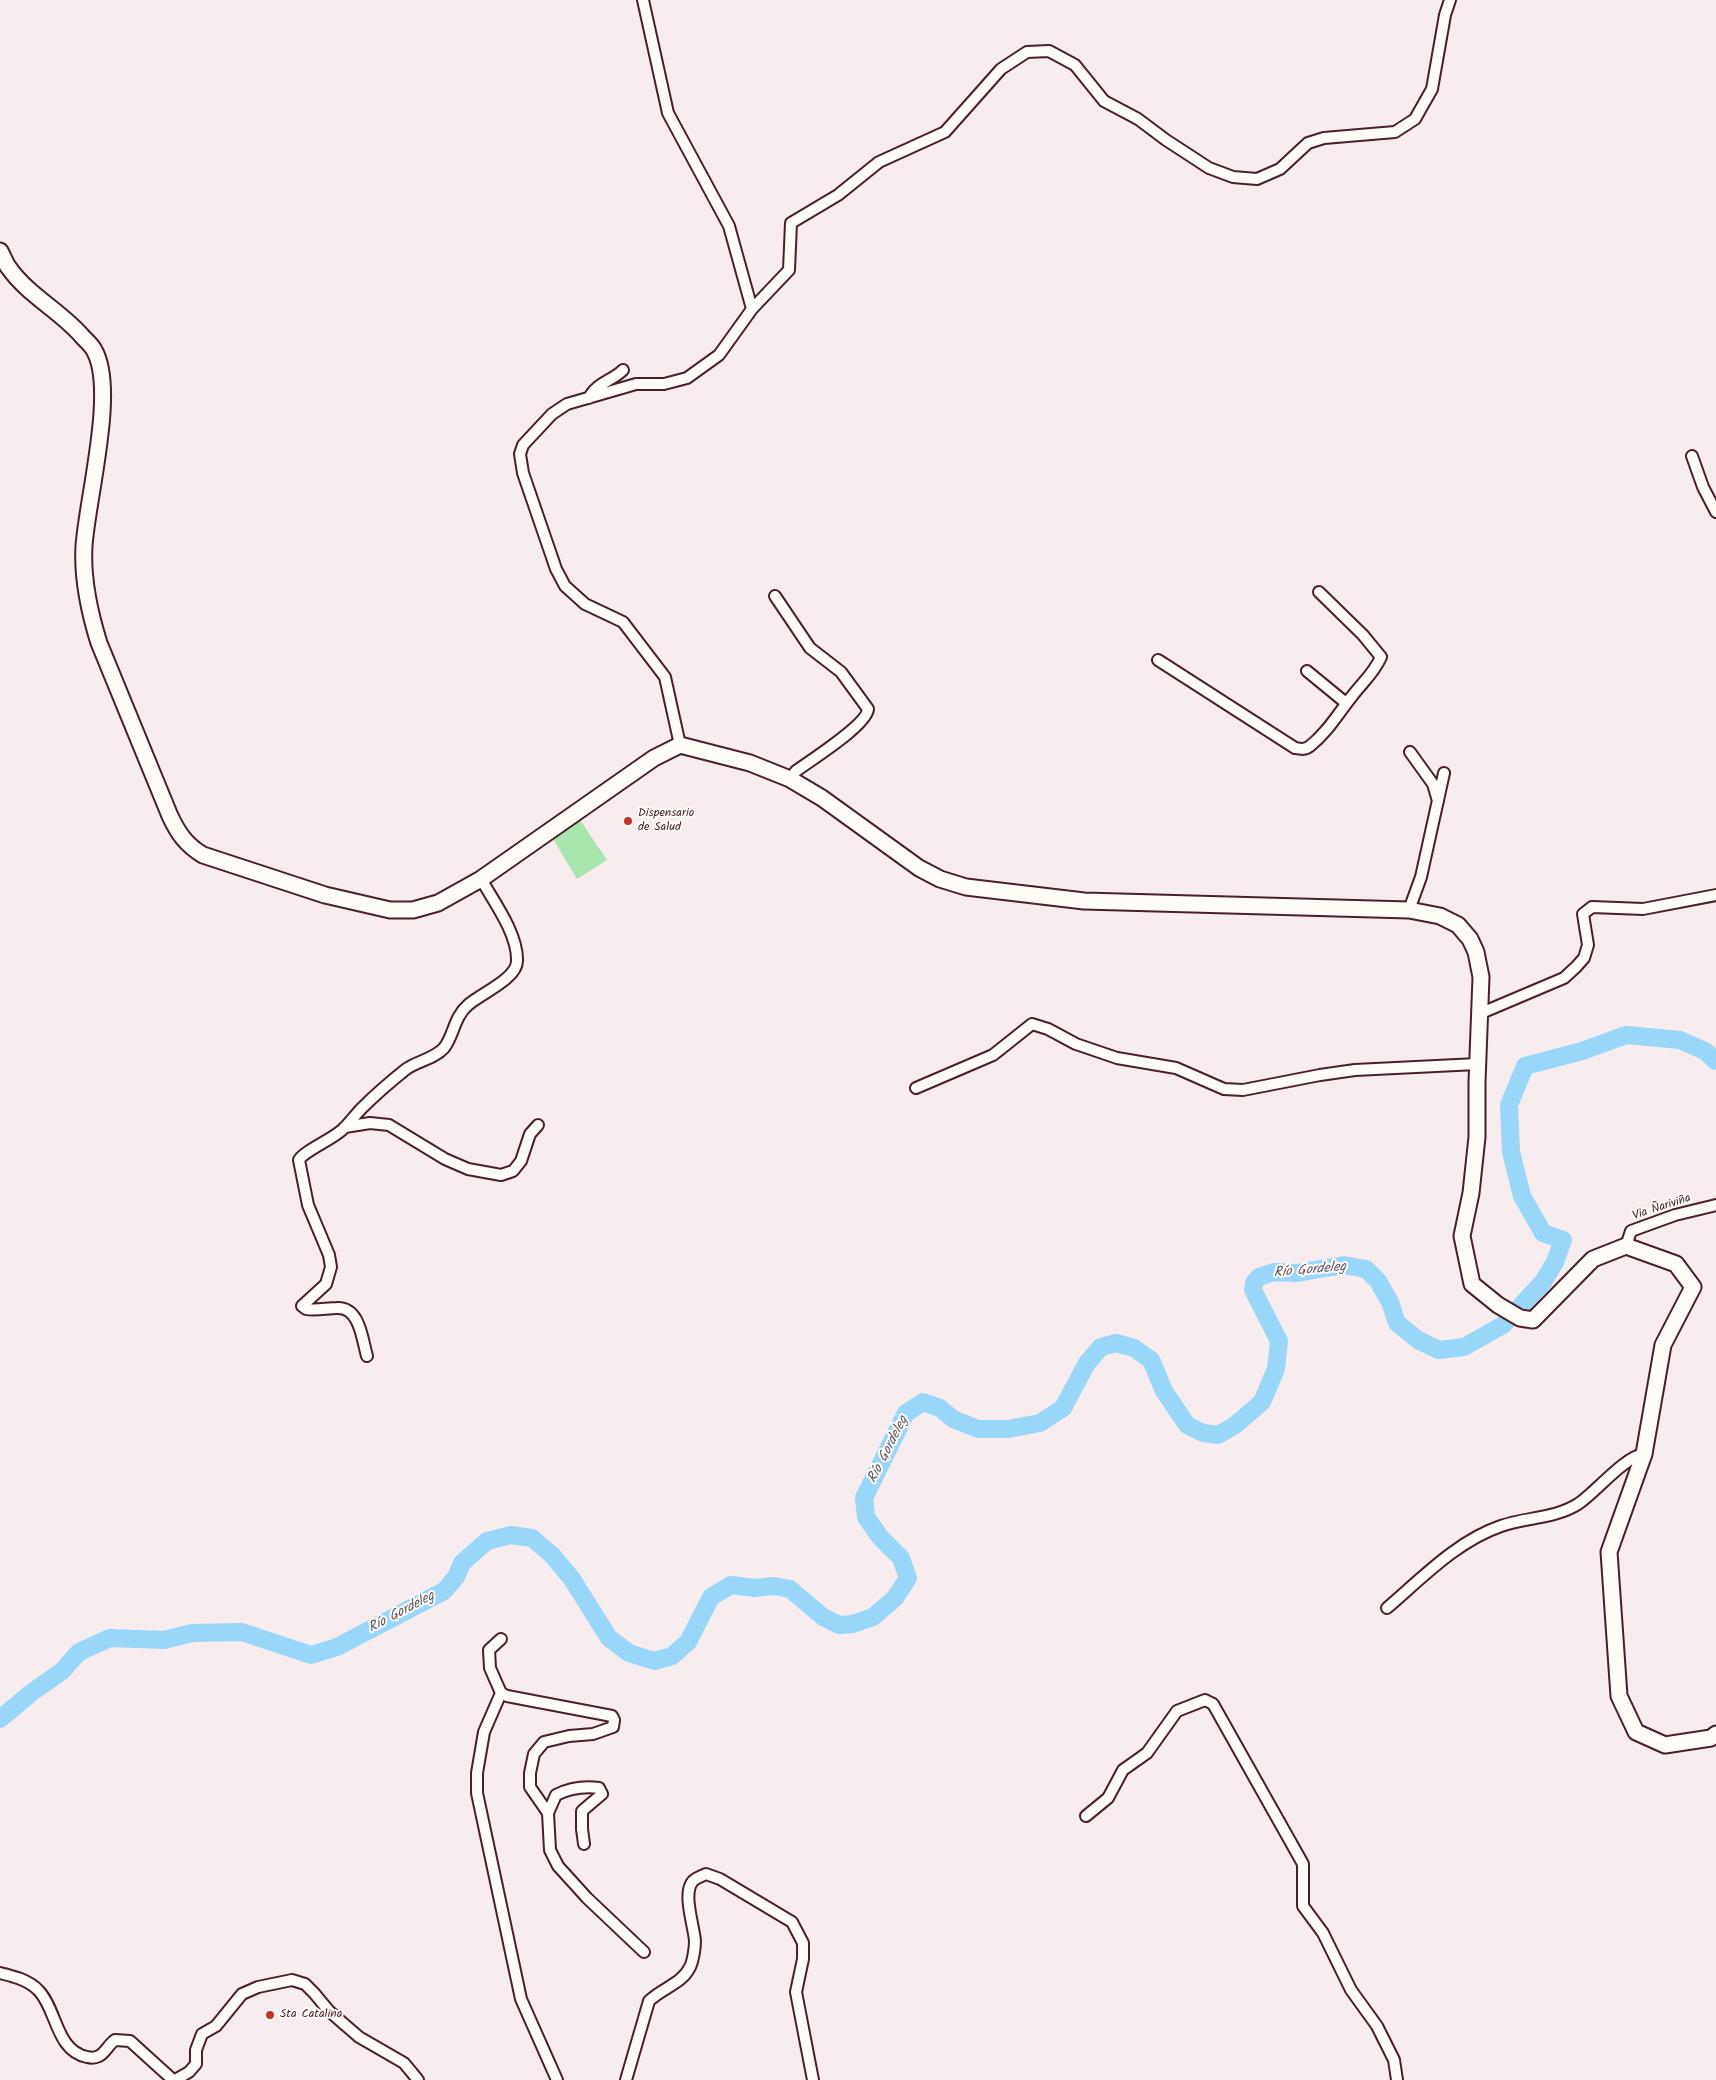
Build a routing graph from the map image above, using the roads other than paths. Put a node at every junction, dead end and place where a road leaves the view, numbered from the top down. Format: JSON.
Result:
{"nodes":[{"id":1,"x":643,"y":0,"type":"edge"},
{"id":2,"x":1450,"y":0,"type":"edge"},
{"id":3,"x":0,"y":251,"type":"edge"},
{"id":4,"x":752,"y":309,"type":"junction"},
{"id":5,"x":623,"y":370,"type":"dead end"},
{"id":6,"x":589,"y":398,"type":"junction"},
{"id":7,"x":1692,"y":456,"type":"dead end"},
{"id":8,"x":1716,"y":512,"type":"edge"},
{"id":9,"x":1319,"y":592,"type":"dead end"},
{"id":10,"x":775,"y":596,"type":"dead end"},
{"id":11,"x":1158,"y":660,"type":"dead end"},
{"id":12,"x":1307,"y":672,"type":"dead end"},
{"id":13,"x":1346,"y":703,"type":"junction"},
{"id":14,"x":680,"y":745,"type":"junction"},
{"id":15,"x":1410,"y":752,"type":"dead end"},
{"id":16,"x":1444,"y":773,"type":"dead end"},
{"id":17,"x":790,"y":779,"type":"junction"},
{"id":18,"x":1438,"y":802,"type":"junction"},
{"id":19,"x":481,"y":879,"type":"junction"},
{"id":20,"x":1716,"y":895,"type":"edge"},
{"id":21,"x":1409,"y":910,"type":"junction"},
{"id":22,"x":1479,"y":1014,"type":"junction"},
{"id":23,"x":1477,"y":1064,"type":"junction"},
{"id":24,"x":916,"y":1088,"type":"dead end"},
{"id":25,"x":538,"y":1125,"type":"dead end"},
{"id":26,"x":345,"y":1127,"type":"junction"},
{"id":27,"x":1716,"y":1205,"type":"edge"},
{"id":28,"x":1626,"y":1246,"type":"junction"},
{"id":29,"x":367,"y":1356,"type":"dead end"},
{"id":30,"x":1644,"y":1454,"type":"junction"},
{"id":31,"x":1388,"y":1608,"type":"dead end"},
{"id":32,"x":501,"y":1639,"type":"dead end"},
{"id":33,"x":501,"y":1693,"type":"junction"},
{"id":34,"x":1716,"y":1734,"type":"edge"},
{"id":35,"x":548,"y":1813,"type":"junction"},
{"id":36,"x":1086,"y":1816,"type":"dead end"},
{"id":37,"x":584,"y":1844,"type":"dead end"},
{"id":38,"x":644,"y":1952,"type":"dead end"},
{"id":39,"x":0,"y":1973,"type":"edge"},
{"id":40,"x":174,"y":2080,"type":"edge"},
{"id":41,"x":418,"y":2080,"type":"edge"},
{"id":42,"x":557,"y":2080,"type":"edge"},
{"id":43,"x":626,"y":2080,"type":"edge"},
{"id":44,"x":813,"y":2080,"type":"edge"},
{"id":45,"x":1397,"y":2080,"type":"edge"}],
"edges":[{"from":1,"to":4,"type":"street"},
{"from":2,"to":4,"type":"street"},
{"from":3,"to":19,"type":"street"},
{"from":4,"to":6,"type":"street"},
{"from":5,"to":6,"type":"street"},
{"from":6,"to":14,"type":"street"},
{"from":7,"to":8,"type":"street"},
{"from":9,"to":13,"type":"street"},
{"from":10,"to":17,"type":"street"},
{"from":11,"to":13,"type":"street"},
{"from":12,"to":13,"type":"street"},
{"from":14,"to":17,"type":"street"},
{"from":14,"to":19,"type":"street"},
{"from":15,"to":18,"type":"street"},
{"from":16,"to":18,"type":"street"},
{"from":17,"to":21,"type":"street"},
{"from":18,"to":21,"type":"street"},
{"from":19,"to":26,"type":"street"},
{"from":20,"to":22,"type":"street"},
{"from":21,"to":22,"type":"street"},
{"from":22,"to":23,"type":"street"},
{"from":23,"to":24,"type":"street"},
{"from":23,"to":28,"type":"street"},
{"from":25,"to":26,"type":"street"},
{"from":26,"to":29,"type":"street"},
{"from":27,"to":28,"type":"street","name":"Via Ñariviña"},
{"from":28,"to":30,"type":"street"},
{"from":30,"to":31,"type":"street"},
{"from":30,"to":34,"type":"street"},
{"from":32,"to":33,"type":"street"},
{"from":33,"to":35,"type":"street"},
{"from":33,"to":42,"type":"street"},
{"from":35,"to":37,"type":"street"},
{"from":35,"to":38,"type":"street"},
{"from":36,"to":45,"type":"street"},
{"from":39,"to":40,"type":"street"},
{"from":40,"to":41,"type":"street"},
{"from":43,"to":44,"type":"street"}]}
